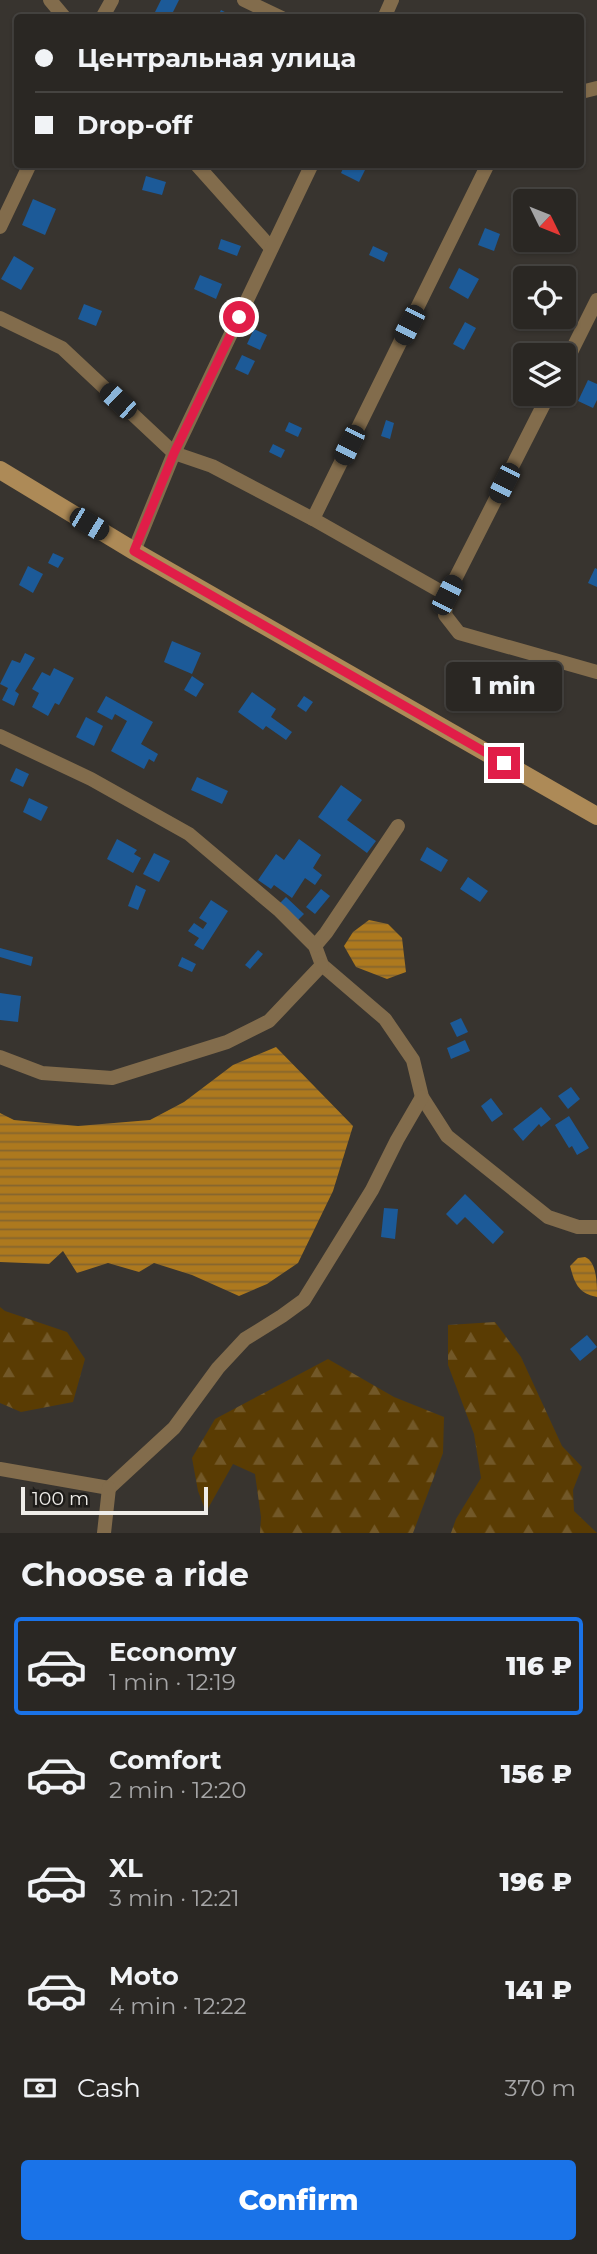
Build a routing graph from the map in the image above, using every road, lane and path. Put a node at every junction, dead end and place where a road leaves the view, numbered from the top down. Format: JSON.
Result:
{"nodes":[{"id":1,"x":50,"y":0,"type":"edge"},
{"id":2,"x":244,"y":0,"type":"edge"},
{"id":3,"x":62,"y":14,"type":"edge"},
{"id":4,"x":274,"y":14,"type":"edge"},
{"id":5,"x":28,"y":168,"type":"edge"},
{"id":6,"x":200,"y":168,"type":"edge"},
{"id":7,"x":310,"y":168,"type":"edge"},
{"id":8,"x":486,"y":168,"type":"edge"},
{"id":9,"x":0,"y":227,"type":"edge"},
{"id":10,"x":271,"y":248,"type":"junction"},
{"id":11,"x":597,"y":300,"type":"edge"},
{"id":12,"x":0,"y":318,"type":"edge"},
{"id":13,"x":576,"y":343,"type":"edge"},
{"id":14,"x":543,"y":406,"type":"edge"},
{"id":15,"x":174,"y":453,"type":"junction"},
{"id":16,"x":0,"y":470,"type":"edge"},
{"id":17,"x":313,"y":519,"type":"junction"},
{"id":18,"x":134,"y":551,"type":"junction"},
{"id":19,"x":447,"y":595,"type":"junction"},
{"id":20,"x":595,"y":667,"type":"edge"},
{"id":21,"x":0,"y":736,"type":"edge"},
{"id":22,"x":597,"y":816,"type":"edge"},
{"id":23,"x":398,"y":826,"type":"dead end"},
{"id":24,"x":315,"y":946,"type":"junction"},
{"id":25,"x":322,"y":965,"type":"junction"},
{"id":26,"x":0,"y":1057,"type":"edge"},
{"id":27,"x":422,"y":1097,"type":"junction"},
{"id":28,"x":597,"y":1227,"type":"edge"},
{"id":29,"x":0,"y":1469,"type":"edge"},
{"id":30,"x":109,"y":1488,"type":"junction"},
{"id":31,"x":104,"y":1533,"type":"edge"}],
"edges":[{"from":1,"to":3,"type":"street"},
{"from":2,"to":4,"type":"street"},
{"from":5,"to":9,"type":"street"},
{"from":6,"to":10,"type":"street"},
{"from":7,"to":10,"type":"street"},
{"from":8,"to":17,"type":"street"},
{"from":10,"to":15,"type":"street"},
{"from":11,"to":13,"type":"street"},
{"from":12,"to":15,"type":"street"},
{"from":14,"to":19,"type":"street"},
{"from":15,"to":17,"type":"street"},
{"from":15,"to":18,"type":"street"},
{"from":16,"to":18,"type":"street"},
{"from":17,"to":19,"type":"street"},
{"from":18,"to":22,"type":"street"},
{"from":19,"to":20,"type":"street"},
{"from":21,"to":24,"type":"street"},
{"from":23,"to":24,"type":"street"},
{"from":24,"to":25,"type":"street"},
{"from":25,"to":26,"type":"street"},
{"from":25,"to":27,"type":"street"},
{"from":27,"to":28,"type":"street"},
{"from":27,"to":30,"type":"street"},
{"from":29,"to":30,"type":"street"},
{"from":30,"to":31,"type":"street"}]}
